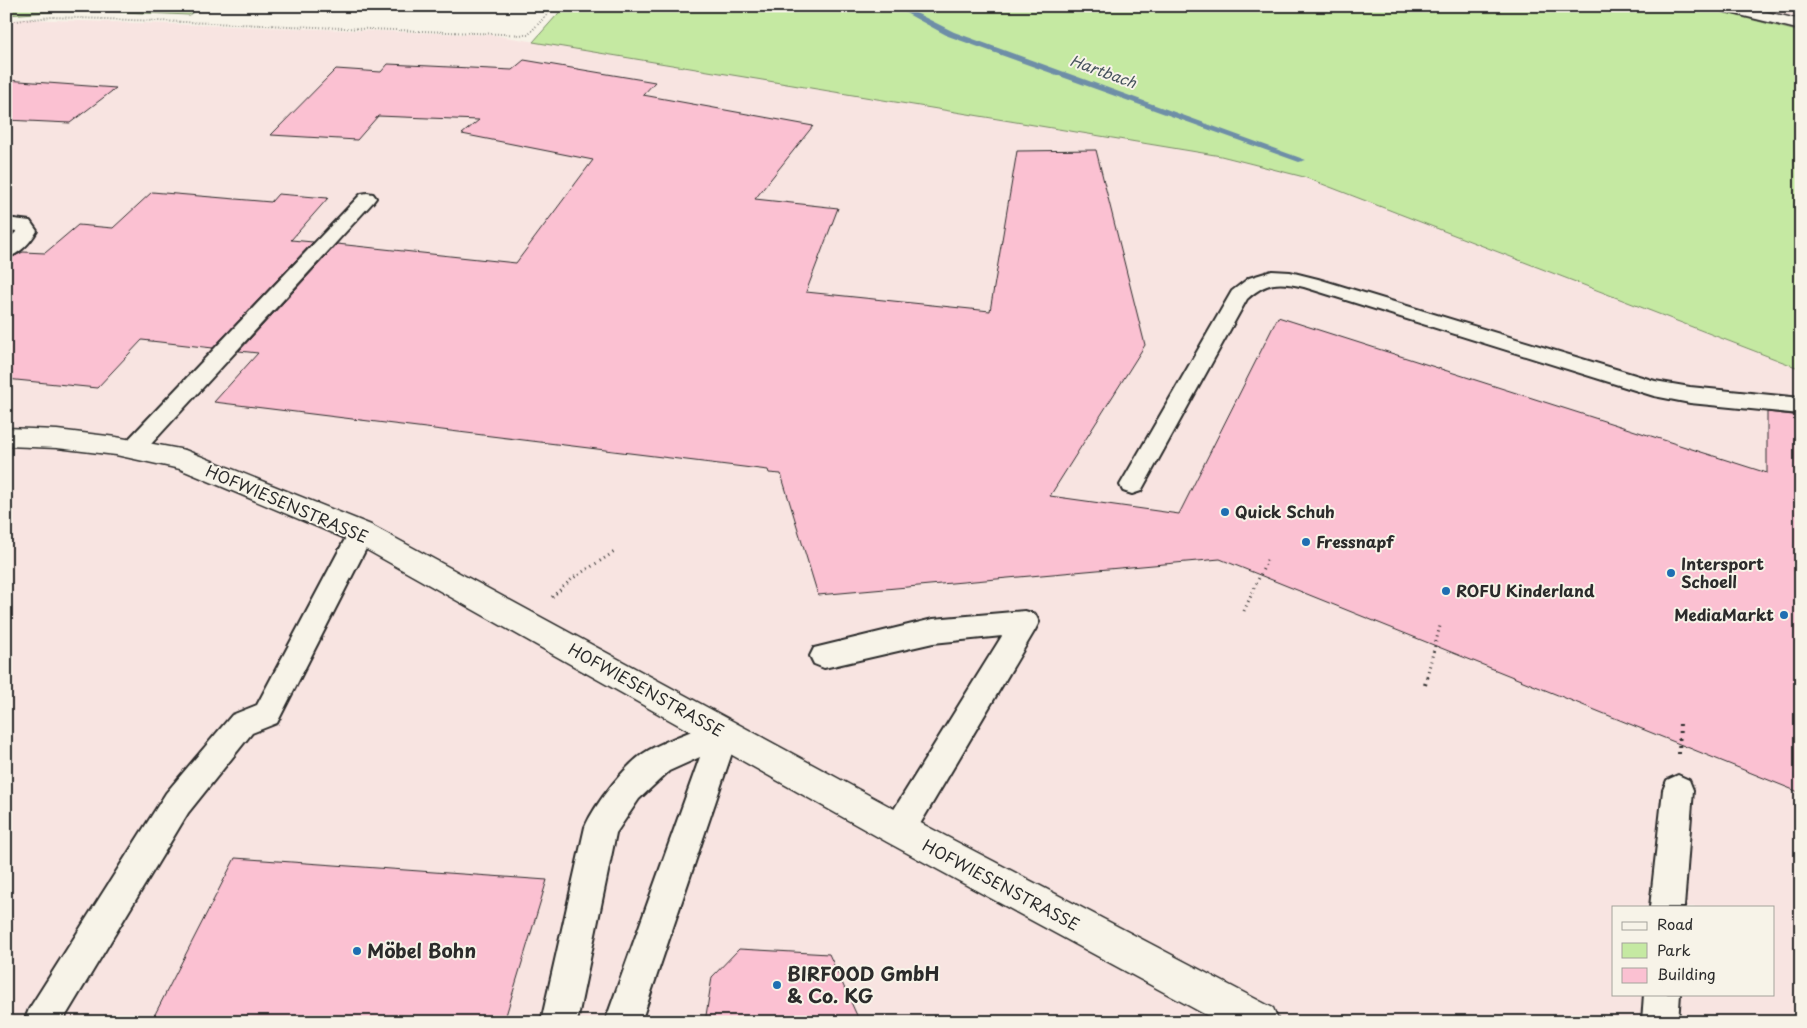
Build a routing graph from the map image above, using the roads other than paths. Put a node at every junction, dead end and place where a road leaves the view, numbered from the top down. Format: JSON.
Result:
{"nodes":[{"id":1,"x":1721,"y":6,"type":"edge"},
{"id":2,"x":1801,"y":25,"type":"edge"},
{"id":3,"x":367,"y":198,"type":"dead end"},
{"id":4,"x":6,"y":224,"type":"edge"},
{"id":5,"x":6,"y":252,"type":"edge"},
{"id":6,"x":1801,"y":406,"type":"edge"},
{"id":7,"x":6,"y":437,"type":"edge"},
{"id":8,"x":133,"y":450,"type":"junction"},
{"id":9,"x":1132,"y":485,"type":"dead end"},
{"id":10,"x":361,"y":533,"type":"junction"},
{"id":11,"x":824,"y":656,"type":"dead end"},
{"id":12,"x":724,"y":732,"type":"junction"},
{"id":13,"x":1678,"y":790,"type":"dead end"},
{"id":14,"x":899,"y":830,"type":"junction"},
{"id":15,"x":1667,"y":906,"type":"edge"},
{"id":16,"x":1662,"y":996,"type":"edge"},
{"id":17,"x":42,"y":1022,"type":"edge"},
{"id":18,"x":559,"y":1022,"type":"edge"},
{"id":19,"x":623,"y":1022,"type":"edge"},
{"id":20,"x":1259,"y":1022,"type":"edge"},
{"id":21,"x":1660,"y":1022,"type":"edge"}],
"edges":[{"from":1,"to":2,"type":"street"},
{"from":3,"to":8,"type":"lane"},
{"from":4,"to":5,"type":"lane"},
{"from":6,"to":9,"type":"lane"},
{"from":7,"to":8,"type":"street","name":"HOFWIESENSTRASSE"},
{"from":8,"to":10,"type":"street","name":"HOFWIESENSTRASSE"},
{"from":10,"to":12,"type":"street","name":"HOFWIESENSTRASSE"},
{"from":10,"to":17,"type":"lane"},
{"from":11,"to":14,"type":"lane"},
{"from":12,"to":14,"type":"street","name":"HOFWIESENSTRASSE"},
{"from":12,"to":18,"type":"lane"},
{"from":12,"to":19,"type":"lane"},
{"from":13,"to":15,"type":"lane"},
{"from":14,"to":20,"type":"street","name":"HOFWIESENSTRASSE"},
{"from":16,"to":21,"type":"lane"}]}
